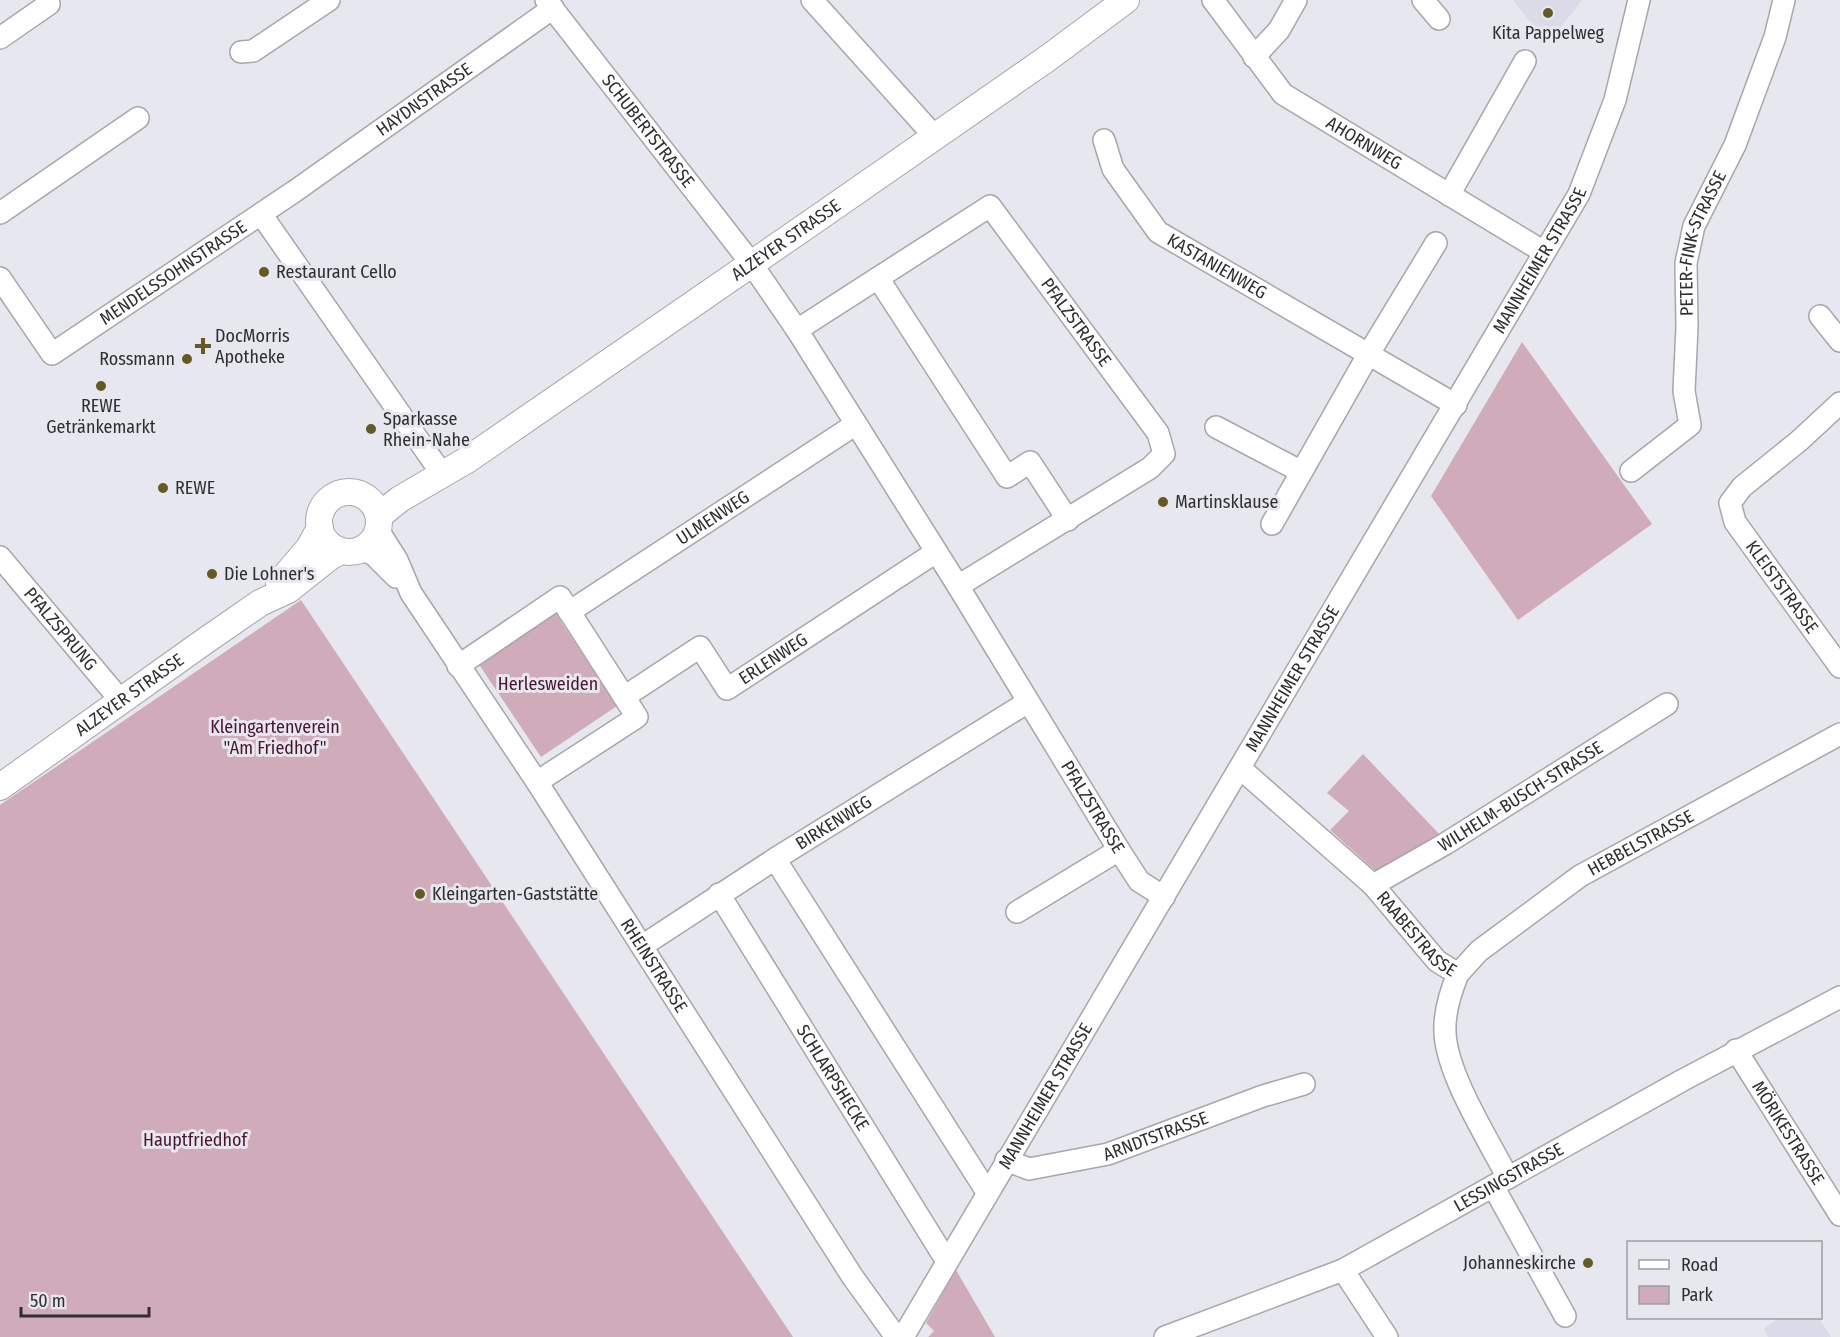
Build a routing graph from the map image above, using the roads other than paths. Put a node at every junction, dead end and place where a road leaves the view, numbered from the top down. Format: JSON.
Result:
{"nodes":[{"id":1,"x":328,"y":0,"type":"edge"},
{"id":2,"x":812,"y":0,"type":"edge"},
{"id":3,"x":1126,"y":0,"type":"edge"},
{"id":4,"x":1213,"y":0,"type":"edge"},
{"id":5,"x":1296,"y":0,"type":"edge"},
{"id":6,"x":1423,"y":0,"type":"edge"},
{"id":7,"x":1639,"y":0,"type":"edge"},
{"id":8,"x":1784,"y":0,"type":"edge"},
{"id":9,"x":49,"y":3,"type":"dead end"},
{"id":10,"x":549,"y":4,"type":"edge"},
{"id":11,"x":1439,"y":19,"type":"dead end"},
{"id":12,"x":0,"y":38,"type":"edge"},
{"id":13,"x":241,"y":52,"type":"dead end"},
{"id":14,"x":1254,"y":57,"type":"junction"},
{"id":15,"x":1525,"y":61,"type":"dead end"},
{"id":16,"x":138,"y":118,"type":"dead end"},
{"id":17,"x":935,"y":137,"type":"junction"},
{"id":18,"x":1104,"y":140,"type":"dead end"},
{"id":19,"x":295,"y":191,"type":"joint"},
{"id":20,"x":1449,"y":195,"type":"junction"},
{"id":21,"x":0,"y":213,"type":"edge"},
{"id":22,"x":261,"y":214,"type":"junction"},
{"id":23,"x":1436,"y":243,"type":"dead end"},
{"id":24,"x":1544,"y":252,"type":"junction"},
{"id":25,"x":751,"y":263,"type":"junction"},
{"id":26,"x":0,"y":278,"type":"edge"},
{"id":27,"x":878,"y":278,"type":"junction"},
{"id":28,"x":1820,"y":316,"type":"dead end"},
{"id":29,"x":797,"y":330,"type":"junction"},
{"id":30,"x":1840,"y":341,"type":"edge"},
{"id":31,"x":1368,"y":355,"type":"junction"},
{"id":32,"x":1840,"y":403,"type":"edge"},
{"id":33,"x":1456,"y":405,"type":"junction"},
{"id":34,"x":856,"y":424,"type":"junction"},
{"id":35,"x":1216,"y":427,"type":"dead end"},
{"id":36,"x":1300,"y":471,"type":"junction"},
{"id":37,"x":1631,"y":471,"type":"dead end"},
{"id":38,"x":442,"y":474,"type":"junction"},
{"id":39,"x":364,"y":496,"type":"junction"},
{"id":40,"x":1068,"y":520,"type":"junction"},
{"id":41,"x":1272,"y":524,"type":"dead end"},
{"id":42,"x":320,"y":528,"type":"junction"},
{"id":43,"x":365,"y":537,"type":"junction"},
{"id":44,"x":936,"y":552,"type":"junction"},
{"id":45,"x":0,"y":557,"type":"edge"},
{"id":46,"x":958,"y":586,"type":"junction"},
{"id":47,"x":260,"y":603,"type":"junction"},
{"id":48,"x":570,"y":612,"type":"junction"},
{"id":49,"x":458,"y":666,"type":"junction"},
{"id":50,"x":1840,"y":667,"type":"edge"},
{"id":51,"x":624,"y":697,"type":"junction"},
{"id":52,"x":122,"y":702,"type":"junction"},
{"id":53,"x":1028,"y":702,"type":"junction"},
{"id":54,"x":1667,"y":704,"type":"dead end"},
{"id":55,"x":1840,"y":734,"type":"edge"},
{"id":56,"x":1240,"y":768,"type":"junction"},
{"id":57,"x":537,"y":782,"type":"junction"},
{"id":58,"x":0,"y":787,"type":"edge"},
{"id":59,"x":1119,"y":850,"type":"junction"},
{"id":60,"x":775,"y":859,"type":"junction"},
{"id":61,"x":1373,"y":885,"type":"junction"},
{"id":62,"x":719,"y":894,"type":"junction"},
{"id":63,"x":1164,"y":897,"type":"junction"},
{"id":64,"x":1017,"y":912,"type":"dead end"},
{"id":65,"x":642,"y":946,"type":"junction"},
{"id":66,"x":1458,"y":974,"type":"junction"},
{"id":67,"x":1840,"y":997,"type":"edge"},
{"id":68,"x":1736,"y":1050,"type":"junction"},
{"id":69,"x":1304,"y":1084,"type":"dead end"},
{"id":70,"x":1006,"y":1160,"type":"junction"},
{"id":71,"x":1500,"y":1182,"type":"junction"},
{"id":72,"x":987,"y":1192,"type":"junction"},
{"id":73,"x":1840,"y":1215,"type":"edge"},
{"id":74,"x":946,"y":1260,"type":"junction"},
{"id":75,"x":1343,"y":1270,"type":"junction"},
{"id":76,"x":1565,"y":1316,"type":"dead end"},
{"id":77,"x":1171,"y":1336,"type":"edge"},
{"id":78,"x":896,"y":1337,"type":"edge"},
{"id":79,"x":903,"y":1337,"type":"edge"},
{"id":80,"x":1387,"y":1337,"type":"edge"}],
"edges":[{"from":1,"to":13,"type":"street"},
{"from":2,"to":17,"type":"street"},
{"from":3,"to":17,"type":"main road","name":"ALZEYER STRASSE"},
{"from":4,"to":14,"type":"street","name":"AHORNWEG"},
{"from":5,"to":14,"type":"street"},
{"from":6,"to":11,"type":"street"},
{"from":7,"to":24,"type":"street","name":"MANNHEIMER STRASSE"},
{"from":8,"to":37,"type":"street","name":"PETER-FINK-STRASSE"},
{"from":9,"to":12,"type":"street"},
{"from":10,"to":19,"type":"street","name":"HAYDNSTRASSE"},
{"from":10,"to":25,"type":"street","name":"SCHUBERTSTRASSE"},
{"from":14,"to":20,"type":"street","name":"AHORNWEG"},
{"from":15,"to":20,"type":"street"},
{"from":16,"to":21,"type":"street"},
{"from":17,"to":25,"type":"main road","name":"ALZEYER STRASSE"},
{"from":18,"to":31,"type":"street","name":"KASTANIENWEG"},
{"from":19,"to":22,"type":"street","name":"MENDELSSOHNSTRASSE"},
{"from":20,"to":24,"type":"street","name":"AHORNWEG"},
{"from":22,"to":26,"type":"street","name":"MENDELSSOHNSTRASSE"},
{"from":22,"to":38,"type":"street"},
{"from":23,"to":31,"type":"street"},
{"from":24,"to":33,"type":"street","name":"MANNHEIMER STRASSE"},
{"from":25,"to":29,"type":"street","name":"PFALZSTRASSE"},
{"from":25,"to":38,"type":"main road","name":"ALZEYER STRASSE"},
{"from":27,"to":29,"type":"street","name":"PFALZSTRASSE"},
{"from":27,"to":40,"type":"street"},
{"from":27,"to":40,"type":"street","name":"PFALZSTRASSE"},
{"from":28,"to":30,"type":"street"},
{"from":29,"to":34,"type":"street","name":"PFALZSTRASSE"},
{"from":31,"to":33,"type":"street","name":"KASTANIENWEG"},
{"from":31,"to":36,"type":"street"},
{"from":32,"to":50,"type":"street","name":"KLEISTSTRASSE"},
{"from":33,"to":56,"type":"street","name":"MANNHEIMER STRASSE"},
{"from":34,"to":44,"type":"street","name":"PFALZSTRASSE"},
{"from":34,"to":48,"type":"street","name":"ULMENWEG"},
{"from":35,"to":36,"type":"street"},
{"from":36,"to":41,"type":"street"},
{"from":38,"to":39,"type":"main road","name":"ALZEYER STRASSE"},
{"from":38,"to":43,"type":"main road","name":"ALZEYER STRASSE"},
{"from":39,"to":42,"type":"main road"},
{"from":39,"to":43,"type":"main road"},
{"from":40,"to":46,"type":"street","name":"PFALZSTRASSE"},
{"from":42,"to":43,"type":"main road"},
{"from":42,"to":47,"type":"main road","name":"ALZEYER STRASSE"},
{"from":43,"to":47,"type":"main road","name":"ALZEYER STRASSE"},
{"from":43,"to":49,"type":"street","name":"RHEINSTRASSE"},
{"from":44,"to":46,"type":"street","name":"PFALZSTRASSE"},
{"from":44,"to":51,"type":"street","name":"ERLENWEG"},
{"from":45,"to":52,"type":"street","name":"PFALZSPRUNG"},
{"from":46,"to":53,"type":"street","name":"PFALZSTRASSE"},
{"from":47,"to":52,"type":"main road","name":"ALZEYER STRASSE"},
{"from":48,"to":49,"type":"street"},
{"from":48,"to":51,"type":"street"},
{"from":49,"to":57,"type":"street","name":"RHEINSTRASSE"},
{"from":51,"to":57,"type":"street"},
{"from":52,"to":58,"type":"main road","name":"ALZEYER STRASSE"},
{"from":53,"to":59,"type":"street","name":"PFALZSTRASSE"},
{"from":53,"to":60,"type":"street","name":"BIRKENWEG"},
{"from":54,"to":61,"type":"street","name":"WILHELM-BUSCH-STRASSE"},
{"from":55,"to":66,"type":"street","name":"HEBBELSTRASSE"},
{"from":56,"to":61,"type":"street","name":"RAABESTRASSE"},
{"from":56,"to":63,"type":"street","name":"MANNHEIMER STRASSE"},
{"from":57,"to":65,"type":"street","name":"RHEINSTRASSE"},
{"from":59,"to":63,"type":"street","name":"PFALZSTRASSE"},
{"from":59,"to":64,"type":"street"},
{"from":60,"to":62,"type":"street","name":"BIRKENWEG"},
{"from":60,"to":72,"type":"street"},
{"from":61,"to":66,"type":"street","name":"RAABESTRASSE"},
{"from":62,"to":65,"type":"street","name":"BIRKENWEG"},
{"from":62,"to":74,"type":"street","name":"SCHLARPSHECKE"},
{"from":63,"to":70,"type":"street","name":"MANNHEIMER STRASSE"},
{"from":65,"to":78,"type":"street","name":"RHEINSTRASSE"},
{"from":66,"to":71,"type":"street","name":"RAABESTRASSE"},
{"from":67,"to":68,"type":"street","name":"LESSINGSTRASSE"},
{"from":68,"to":71,"type":"street","name":"LESSINGSTRASSE"},
{"from":68,"to":73,"type":"street","name":"MÖRIKESTRASSE"},
{"from":69,"to":70,"type":"street","name":"ARNDTSTRASSE"},
{"from":70,"to":72,"type":"street","name":"MANNHEIMER STRASSE"},
{"from":71,"to":75,"type":"street","name":"LESSINGSTRASSE"},
{"from":71,"to":76,"type":"street","name":"RAABESTRASSE"},
{"from":72,"to":74,"type":"street","name":"MANNHEIMER STRASSE"},
{"from":74,"to":79,"type":"street","name":"MANNHEIMER STRASSE"},
{"from":75,"to":77,"type":"street","name":"LESSINGSTRASSE"},
{"from":75,"to":80,"type":"street"}]}
